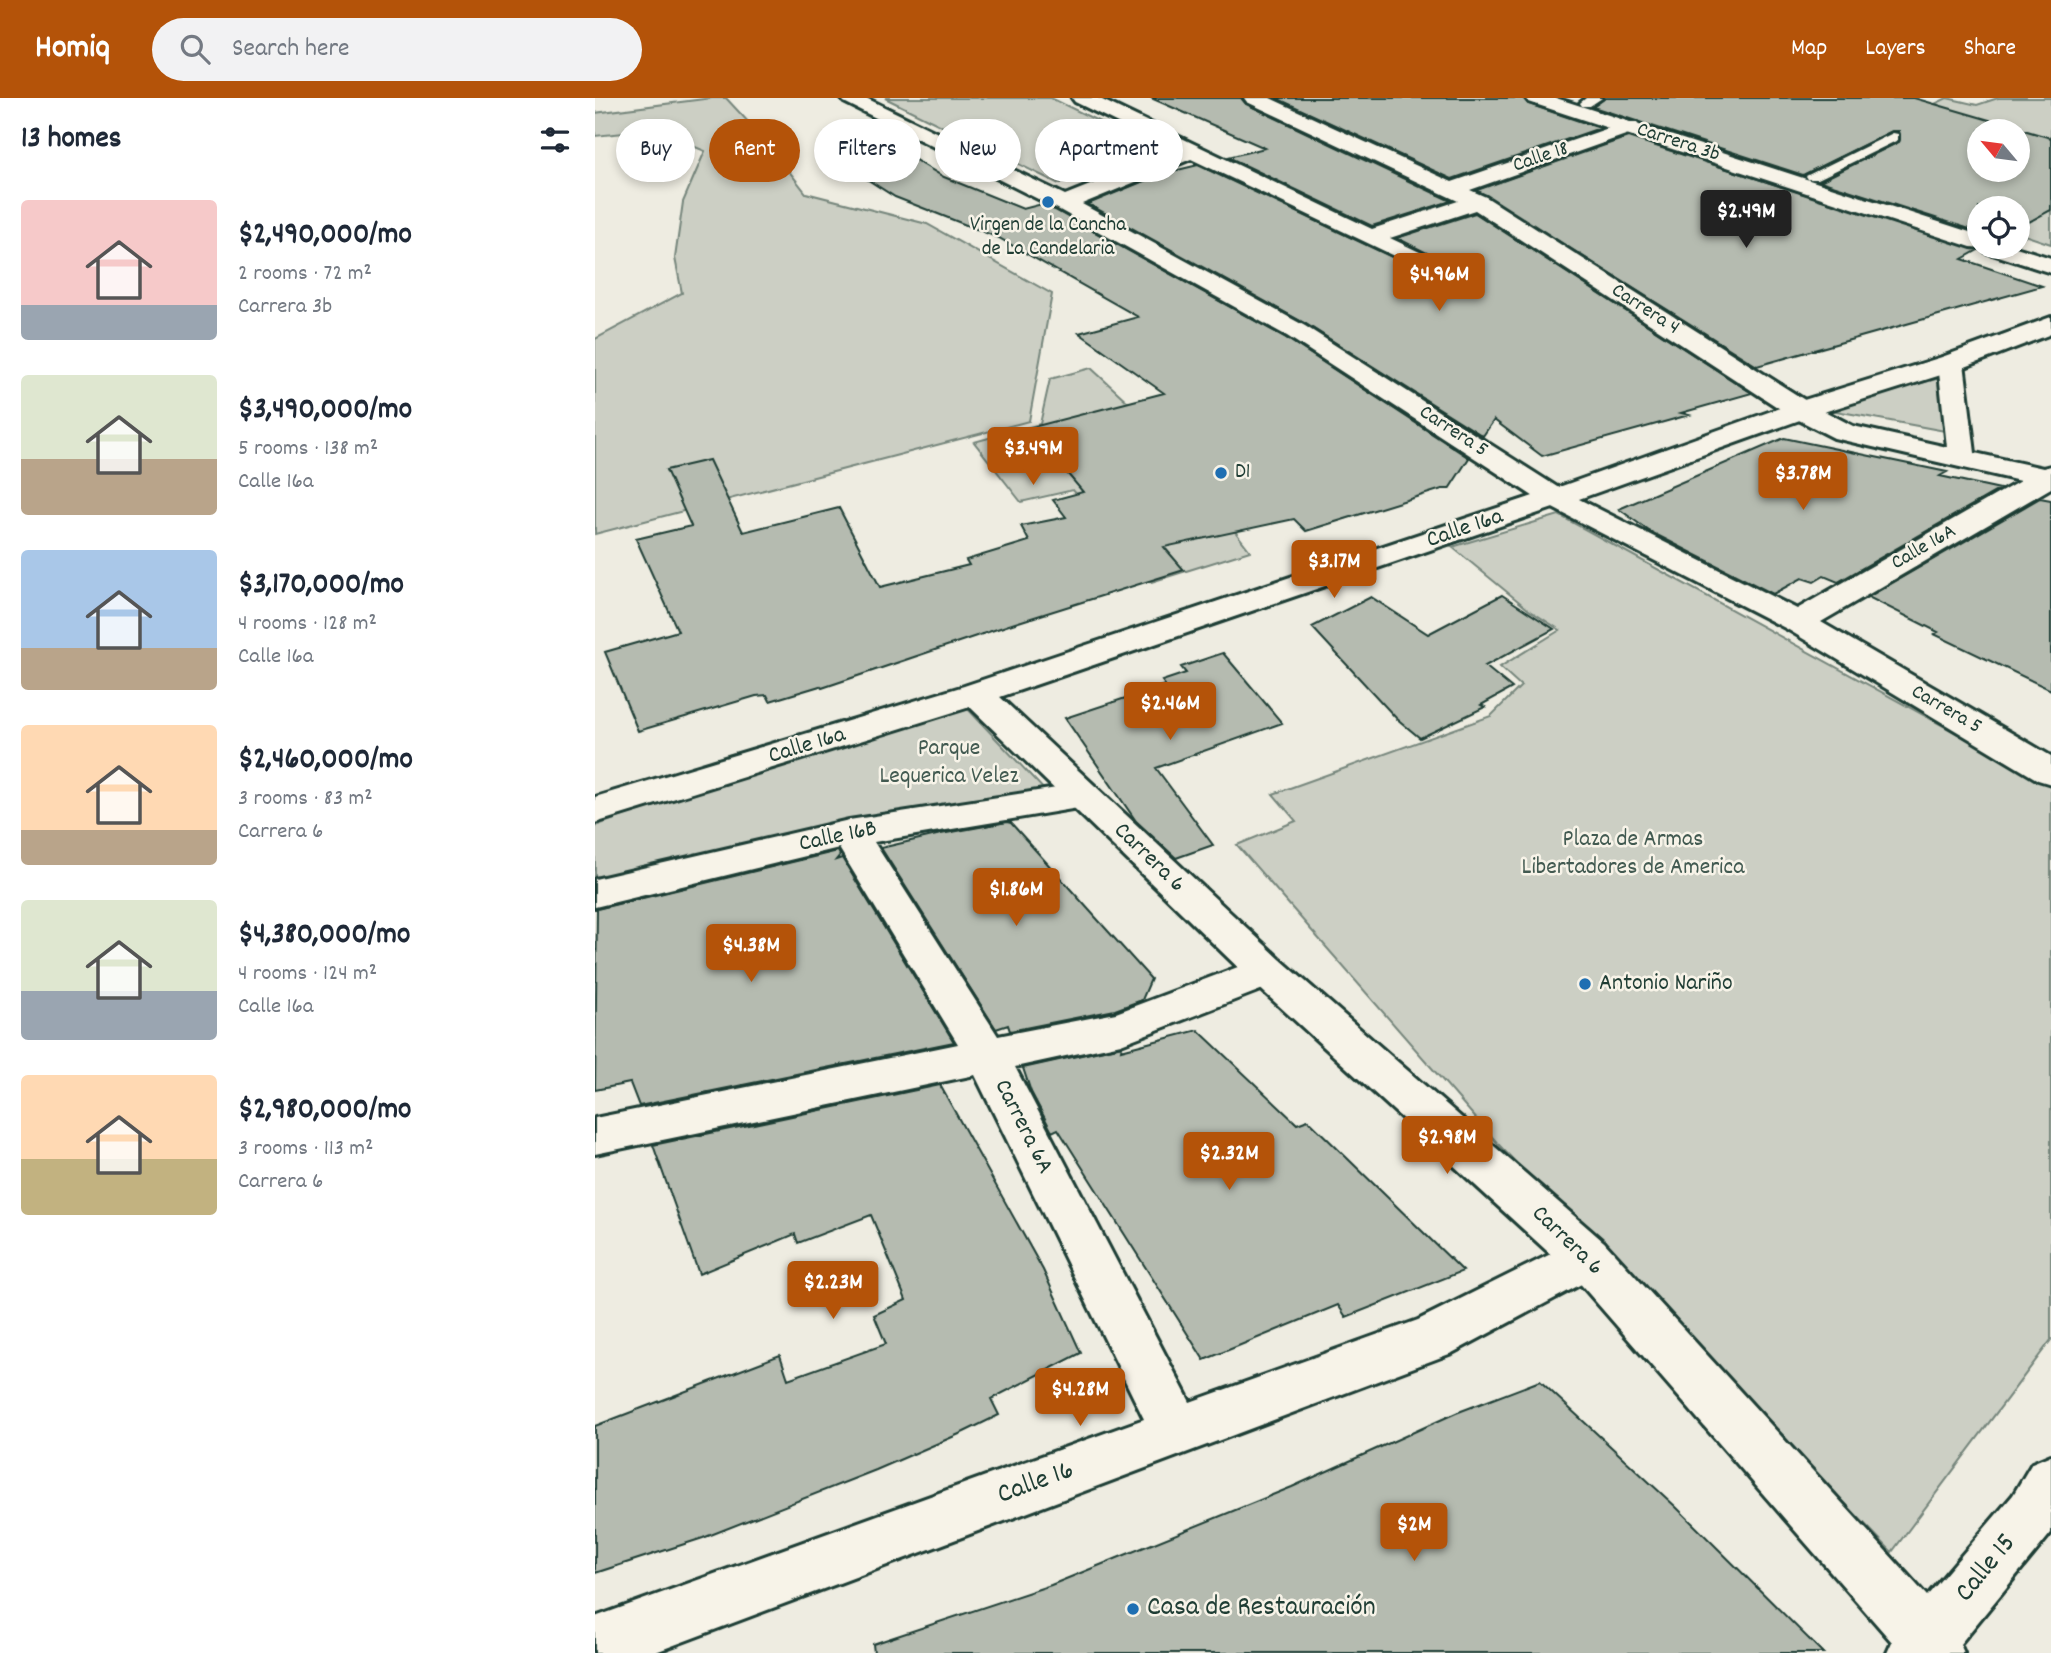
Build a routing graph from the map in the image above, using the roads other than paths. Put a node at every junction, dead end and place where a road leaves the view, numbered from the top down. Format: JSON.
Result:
{"nodes":[{"id":1,"x":851,"y":98,"type":"edge"},
{"id":2,"x":1082,"y":98,"type":"edge"},
{"id":3,"x":1254,"y":98,"type":"edge"},
{"id":4,"x":1536,"y":98,"type":"edge"},
{"id":5,"x":1584,"y":100,"type":"edge"},
{"id":6,"x":1630,"y":127,"type":"junction"},
{"id":7,"x":1893,"y":136,"type":"dead end"},
{"id":8,"x":1192,"y":151,"type":"junction"},
{"id":9,"x":1812,"y":176,"type":"junction"},
{"id":10,"x":1453,"y":189,"type":"junction"},
{"id":11,"x":1478,"y":202,"type":"junction"},
{"id":12,"x":1064,"y":203,"type":"junction"},
{"id":13,"x":1967,"y":225,"type":"edge"},
{"id":14,"x":1373,"y":236,"type":"junction"},
{"id":15,"x":1967,"y":238,"type":"edge"},
{"id":16,"x":2030,"y":245,"type":"edge"},
{"id":17,"x":2051,"y":252,"type":"edge"},
{"id":18,"x":2030,"y":259,"type":"edge"},
{"id":19,"x":1418,"y":260,"type":"dead end"},
{"id":20,"x":2051,"y":266,"type":"edge"},
{"id":21,"x":2051,"y":326,"type":"edge"},
{"id":22,"x":1951,"y":363,"type":"junction"},
{"id":23,"x":1801,"y":410,"type":"junction"},
{"id":24,"x":1962,"y":459,"type":"junction"},
{"id":25,"x":2049,"y":477,"type":"edge"},
{"id":26,"x":1555,"y":498,"type":"junction"},
{"id":27,"x":1798,"y":622,"type":"junction"},
{"id":28,"x":976,"y":694,"type":"junction"},
{"id":29,"x":2051,"y":772,"type":"edge"},
{"id":30,"x":1083,"y":796,"type":"junction"},
{"id":31,"x":595,"y":810,"type":"edge"},
{"id":32,"x":849,"y":833,"type":"junction"},
{"id":33,"x":595,"y":893,"type":"edge"},
{"id":34,"x":1267,"y":971,"type":"junction"},
{"id":35,"x":987,"y":1055,"type":"junction"},
{"id":36,"x":595,"y":1136,"type":"edge"},
{"id":37,"x":1587,"y":1257,"type":"junction"},
{"id":38,"x":1178,"y":1432,"type":"junction"},
{"id":39,"x":2051,"y":1481,"type":"edge"},
{"id":40,"x":595,"y":1646,"type":"edge"},
{"id":41,"x":1927,"y":1649,"type":"edge"}],
"edges":[{"from":1,"to":12,"type":"street","name":"Carrera 5"},
{"from":2,"to":8,"type":"street"},
{"from":3,"to":10,"type":"street","name":"Carrera 4"},
{"from":4,"to":6,"type":"street","name":"Carrera 3b"},
{"from":5,"to":9,"type":"street","name":"Carrera 3b"},
{"from":6,"to":10,"type":"street","name":"Calle 18"},
{"from":6,"to":15,"type":"street","name":"Carrera 3b"},
{"from":7,"to":9,"type":"lane"},
{"from":8,"to":12,"type":"street"},
{"from":8,"to":14,"type":"street"},
{"from":9,"to":13,"type":"street","name":"Carrera 3b"},
{"from":10,"to":11,"type":"street","name":"Carrera 4"},
{"from":11,"to":14,"type":"street"},
{"from":11,"to":23,"type":"street","name":"Carrera 4"},
{"from":12,"to":26,"type":"street","name":"Carrera 5"},
{"from":14,"to":19,"type":"street"},
{"from":16,"to":17,"type":"street"},
{"from":18,"to":20,"type":"street"},
{"from":21,"to":22,"type":"street","name":"Calle 16a"},
{"from":22,"to":23,"type":"street","name":"Calle 16a"},
{"from":22,"to":24,"type":"street"},
{"from":23,"to":24,"type":"street","name":"Carrera 4"},
{"from":23,"to":26,"type":"street","name":"Calle 16a"},
{"from":24,"to":25,"type":"street","name":"Carrera 4"},
{"from":25,"to":27,"type":"street","name":"Calle 16A"},
{"from":26,"to":27,"type":"street","name":"Carrera 5"},
{"from":26,"to":28,"type":"street","name":"Calle 16a"},
{"from":27,"to":29,"type":"street","name":"Carrera 5"},
{"from":28,"to":30,"type":"street","name":"Carrera 6"},
{"from":28,"to":31,"type":"street","name":"Calle 16a"},
{"from":30,"to":32,"type":"street","name":"Calle 16B"},
{"from":30,"to":34,"type":"street","name":"Carrera 6"},
{"from":32,"to":33,"type":"street","name":"Calle 16B"},
{"from":32,"to":35,"type":"street","name":"Carrera 6A"},
{"from":34,"to":35,"type":"street"},
{"from":34,"to":37,"type":"street","name":"Carrera 6"},
{"from":35,"to":36,"type":"street"},
{"from":35,"to":38,"type":"street","name":"Carrera 6A"},
{"from":37,"to":38,"type":"street","name":"Calle 16"},
{"from":37,"to":41,"type":"street","name":"Carrera 6"},
{"from":38,"to":40,"type":"street","name":"Calle 16"},
{"from":39,"to":41,"type":"street","name":"Calle 15"}]}
